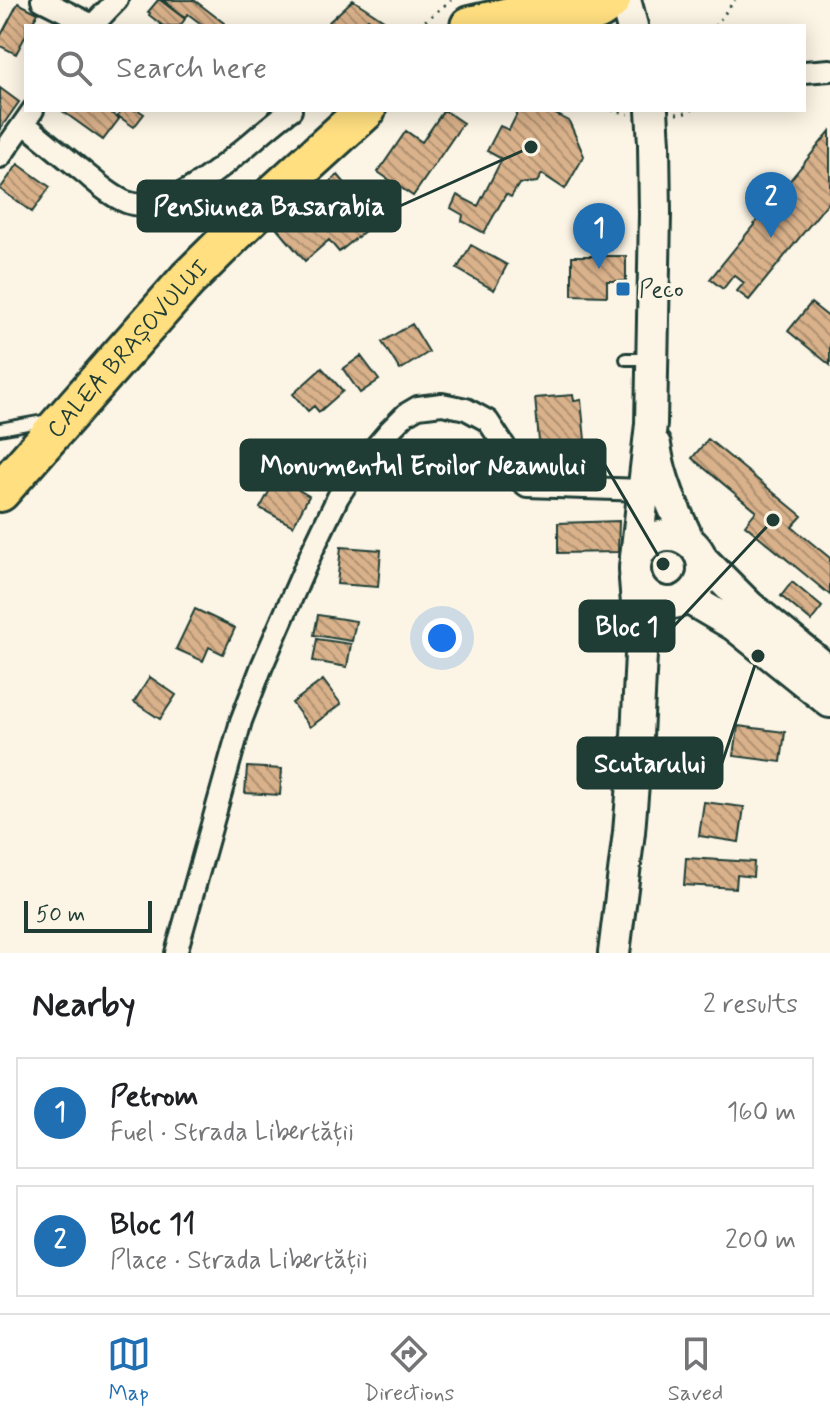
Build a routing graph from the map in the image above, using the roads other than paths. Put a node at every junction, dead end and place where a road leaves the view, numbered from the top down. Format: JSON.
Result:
{"nodes":[{"id":1,"x":42,"y":0,"type":"edge"},
{"id":2,"x":117,"y":0,"type":"edge"},
{"id":3,"x":490,"y":0,"type":"edge"},
{"id":4,"x":611,"y":0,"type":"edge"},
{"id":5,"x":625,"y":0,"type":"edge"},
{"id":6,"x":566,"y":12,"type":"edge"},
{"id":7,"x":88,"y":24,"type":"edge"},
{"id":8,"x":94,"y":24,"type":"edge"},
{"id":9,"x":465,"y":24,"type":"edge"},
{"id":10,"x":479,"y":24,"type":"edge"},
{"id":11,"x":631,"y":24,"type":"edge"},
{"id":12,"x":830,"y":70,"type":"edge"},
{"id":13,"x":806,"y":72,"type":"edge"},
{"id":14,"x":289,"y":112,"type":"edge"},
{"id":15,"x":364,"y":112,"type":"edge"},
{"id":16,"x":653,"y":113,"type":"edge"},
{"id":17,"x":28,"y":117,"type":"edge"},
{"id":18,"x":0,"y":157,"type":"edge"},
{"id":19,"x":66,"y":417,"type":"junction"},
{"id":20,"x":651,"y":424,"type":"junction"},
{"id":21,"x":0,"y":429,"type":"edge"},
{"id":22,"x":643,"y":490,"type":"junction"},
{"id":23,"x":0,"y":492,"type":"edge"},
{"id":24,"x":695,"y":550,"type":"junction"},
{"id":25,"x":636,"y":568,"type":"junction"},
{"id":26,"x":678,"y":601,"type":"junction"},
{"id":27,"x":641,"y":654,"type":"junction"},
{"id":28,"x":821,"y":667,"type":"edge"},
{"id":29,"x":830,"y":702,"type":"edge"},
{"id":30,"x":176,"y":953,"type":"edge"},
{"id":31,"x":614,"y":953,"type":"edge"}],
"edges":[{"from":1,"to":7,"type":"street"},
{"from":2,"to":8,"type":"street"},
{"from":3,"to":9,"type":"highway"},
{"from":4,"to":6,"type":"highway"},
{"from":5,"to":11,"type":"main road"},
{"from":6,"to":10,"type":"highway"},
{"from":12,"to":13,"type":"street"},
{"from":14,"to":17,"type":"street"},
{"from":15,"to":19,"type":"highway","name":"CALEA BRAȘOVULUI"},
{"from":16,"to":20,"type":"main road"},
{"from":17,"to":18,"type":"street"},
{"from":19,"to":21,"type":"lane"},
{"from":19,"to":23,"type":"highway","name":"CALEA BRAȘOVULUI"},
{"from":20,"to":22,"type":"main road"},
{"from":20,"to":24,"type":"main road"},
{"from":22,"to":25,"type":"main road"},
{"from":22,"to":30,"type":"street"},
{"from":24,"to":25,"type":"main road"},
{"from":24,"to":26,"type":"main road"},
{"from":24,"to":28,"type":"main road"},
{"from":25,"to":26,"type":"main road"},
{"from":25,"to":27,"type":"main road"},
{"from":26,"to":27,"type":"main road"},
{"from":26,"to":28,"type":"main road"},
{"from":27,"to":31,"type":"main road"},
{"from":28,"to":29,"type":"main road"}]}
